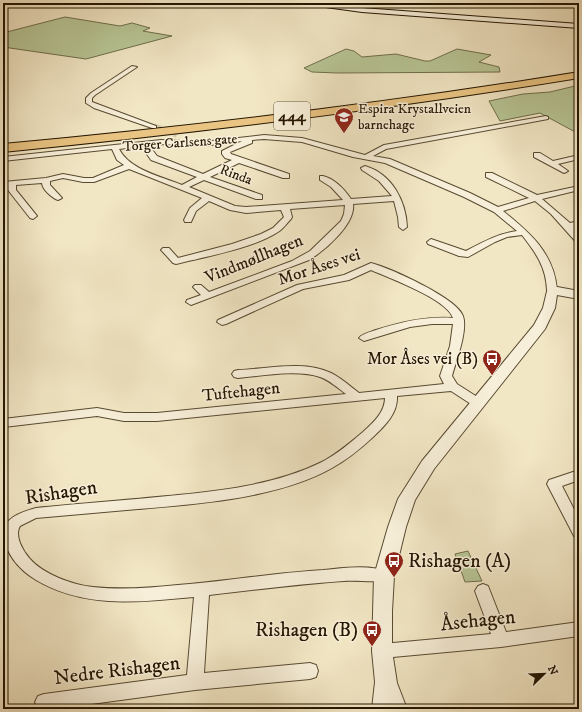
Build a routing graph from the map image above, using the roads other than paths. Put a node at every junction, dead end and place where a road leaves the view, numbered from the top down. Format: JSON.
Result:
{"nodes":[{"id":1,"x":311,"y":3,"type":"edge"},
{"id":2,"x":579,"y":26,"type":"edge"},
{"id":3,"x":134,"y":67,"type":"dead end"},
{"id":4,"x":579,"y":74,"type":"edge"},
{"id":5,"x":546,"y":118,"type":"dead end"},
{"id":6,"x":154,"y":127,"type":"tunnel mouth"},
{"id":7,"x":177,"y":134,"type":"tunnel mouth"},
{"id":8,"x":277,"y":137,"type":"junction"},
{"id":9,"x":3,"y":145,"type":"edge"},
{"id":10,"x":3,"y":148,"type":"edge"},
{"id":11,"x":115,"y":148,"type":"junction"},
{"id":12,"x":180,"y":149,"type":"dead end"},
{"id":13,"x":148,"y":150,"type":"junction"},
{"id":14,"x":132,"y":152,"type":"dead end"},
{"id":15,"x":537,"y":155,"type":"dead end"},
{"id":16,"x":342,"y":156,"type":"dead end"},
{"id":17,"x":366,"y":156,"type":"junction"},
{"id":18,"x":579,"y":157,"type":"edge"},
{"id":19,"x":3,"y":160,"type":"edge"},
{"id":20,"x":238,"y":160,"type":"junction"},
{"id":21,"x":551,"y":164,"type":"junction"},
{"id":22,"x":129,"y":166,"type":"junction"},
{"id":23,"x":365,"y":168,"type":"dead end"},
{"id":24,"x":564,"y":171,"type":"dead end"},
{"id":25,"x":489,"y":175,"type":"dead end"},
{"id":26,"x":286,"y":176,"type":"dead end"},
{"id":27,"x":204,"y":177,"type":"junction"},
{"id":28,"x":323,"y":178,"type":"dead end"},
{"id":29,"x":46,"y":180,"type":"junction"},
{"id":30,"x":12,"y":183,"type":"junction"},
{"id":31,"x":3,"y":184,"type":"edge"},
{"id":32,"x":183,"y":187,"type":"junction"},
{"id":33,"x":579,"y":188,"type":"edge"},
{"id":34,"x":259,"y":197,"type":"dead end"},
{"id":35,"x":58,"y":198,"type":"dead end"},
{"id":36,"x":209,"y":198,"type":"junction"},
{"id":37,"x":397,"y":198,"type":"junction"},
{"id":38,"x":536,"y":198,"type":"junction"},
{"id":39,"x":348,"y":202,"type":"junction"},
{"id":40,"x":285,"y":208,"type":"junction"},
{"id":41,"x":497,"y":210,"type":"junction"},
{"id":42,"x":34,"y":216,"type":"dead end"},
{"id":43,"x":188,"y":220,"type":"dead end"},
{"id":44,"x":579,"y":224,"type":"edge"},
{"id":45,"x":568,"y":226,"type":"junction"},
{"id":46,"x":403,"y":228,"type":"dead end"},
{"id":47,"x":524,"y":232,"type":"junction"},
{"id":48,"x":579,"y":240,"type":"edge"},
{"id":49,"x":431,"y":242,"type":"dead end"},
{"id":50,"x":166,"y":250,"type":"dead end"},
{"id":51,"x":198,"y":287,"type":"dead end"},
{"id":52,"x":552,"y":293,"type":"junction"},
{"id":53,"x":208,"y":296,"type":"junction"},
{"id":54,"x":579,"y":296,"type":"edge"},
{"id":55,"x":191,"y":302,"type":"dead end"},
{"id":56,"x":458,"y":321,"type":"junction"},
{"id":57,"x":222,"y":322,"type":"dead end"},
{"id":58,"x":364,"y":338,"type":"dead end"},
{"id":59,"x":238,"y":374,"type":"dead end"},
{"id":60,"x":453,"y":387,"type":"junction"},
{"id":61,"x":391,"y":394,"type":"junction"},
{"id":62,"x":357,"y":397,"type":"junction"},
{"id":63,"x":478,"y":403,"type":"junction"},
{"id":64,"x":4,"y":423,"type":"edge"},
{"id":65,"x":579,"y":475,"type":"edge"},
{"id":66,"x":579,"y":532,"type":"edge"},
{"id":67,"x":384,"y":576,"type":"junction"},
{"id":68,"x":202,"y":590,"type":"junction"},
{"id":69,"x":483,"y":591,"type":"dead end"},
{"id":70,"x":579,"y":629,"type":"edge"},
{"id":71,"x":501,"y":640,"type":"junction"},
{"id":72,"x":382,"y":651,"type":"junction"},
{"id":73,"x":310,"y":671,"type":"dead end"},
{"id":74,"x":195,"y":682,"type":"junction"},
{"id":75,"x":386,"y":682,"type":"junction"},
{"id":76,"x":44,"y":702,"type":"dead end"},
{"id":77,"x":383,"y":709,"type":"edge"},
{"id":78,"x":396,"y":709,"type":"edge"}],
"edges":[{"from":1,"to":2,"type":"main road"},
{"from":3,"to":6,"type":"street"},
{"from":4,"to":9,"type":"highway","number":"444"},
{"from":4,"to":10,"type":"highway","number":"444"},
{"from":5,"to":17,"type":"street"},
{"from":7,"to":8,"type":"street"},
{"from":8,"to":11,"type":"street","name":"Torger Carlsens gate"},
{"from":8,"to":17,"type":"street","name":"Torger Carlsens gate"},
{"from":11,"to":19,"type":"street","name":"Torger Carlsens gate"},
{"from":11,"to":22,"type":"street"},
{"from":12,"to":13,"type":"street"},
{"from":13,"to":14,"type":"street"},
{"from":13,"to":27,"type":"street","name":"Rinda"},
{"from":15,"to":21,"type":"street"},
{"from":16,"to":20,"type":"street","name":"Rinda"},
{"from":17,"to":41,"type":"street"},
{"from":18,"to":21,"type":"street"},
{"from":20,"to":26,"type":"street","name":"Rinda"},
{"from":20,"to":27,"type":"street","name":"Rinda"},
{"from":21,"to":24,"type":"street"},
{"from":22,"to":29,"type":"street"},
{"from":22,"to":32,"type":"street","name":"Vindmøllhagen"},
{"from":23,"to":37,"type":"street"},
{"from":25,"to":38,"type":"street"},
{"from":27,"to":32,"type":"street","name":"Rinda"},
{"from":27,"to":34,"type":"street","name":"Rinda"},
{"from":28,"to":39,"type":"street"},
{"from":29,"to":30,"type":"street"},
{"from":29,"to":35,"type":"street"},
{"from":30,"to":31,"type":"street"},
{"from":30,"to":42,"type":"street"},
{"from":32,"to":36,"type":"street","name":"Vindmøllhagen"},
{"from":33,"to":38,"type":"street"},
{"from":36,"to":40,"type":"street","name":"Vindmøllhagen"},
{"from":36,"to":43,"type":"street"},
{"from":37,"to":39,"type":"street","name":"Vindmøllhagen"},
{"from":37,"to":46,"type":"street"},
{"from":38,"to":41,"type":"street"},
{"from":38,"to":45,"type":"street"},
{"from":39,"to":40,"type":"street","name":"Vindmøllhagen"},
{"from":39,"to":53,"type":"street","name":"Vindmøllhagen"},
{"from":40,"to":50,"type":"street","name":"Vindmøllhagen"},
{"from":41,"to":47,"type":"street"},
{"from":44,"to":45,"type":"street"},
{"from":45,"to":48,"type":"street"},
{"from":47,"to":49,"type":"street"},
{"from":47,"to":52,"type":"street"},
{"from":51,"to":53,"type":"street"},
{"from":52,"to":54,"type":"street"},
{"from":52,"to":63,"type":"street"},
{"from":53,"to":55,"type":"street","name":"Vindmøllhagen"},
{"from":56,"to":57,"type":"street","name":"Mor Åses vei"},
{"from":56,"to":58,"type":"street"},
{"from":56,"to":60,"type":"street"},
{"from":59,"to":62,"type":"street"},
{"from":60,"to":61,"type":"street","name":"Tuftehagen"},
{"from":60,"to":63,"type":"street"},
{"from":61,"to":62,"type":"street","name":"Tuftehagen"},
{"from":61,"to":68,"type":"street","name":"Rishagen"},
{"from":62,"to":64,"type":"street","name":"Tuftehagen"},
{"from":63,"to":67,"type":"street"},
{"from":65,"to":66,"type":"street"},
{"from":67,"to":68,"type":"street","name":"Rishagen"},
{"from":67,"to":72,"type":"street"},
{"from":68,"to":74,"type":"street","name":"Nedre Rishagen"},
{"from":69,"to":71,"type":"street"},
{"from":70,"to":71,"type":"street","name":"Åsehagen"},
{"from":71,"to":72,"type":"street","name":"Åsehagen"},
{"from":72,"to":75,"type":"street"},
{"from":73,"to":74,"type":"street","name":"Nedre Rishagen"},
{"from":74,"to":76,"type":"street","name":"Nedre Rishagen"},
{"from":75,"to":77,"type":"street"},
{"from":75,"to":78,"type":"street"}]}
